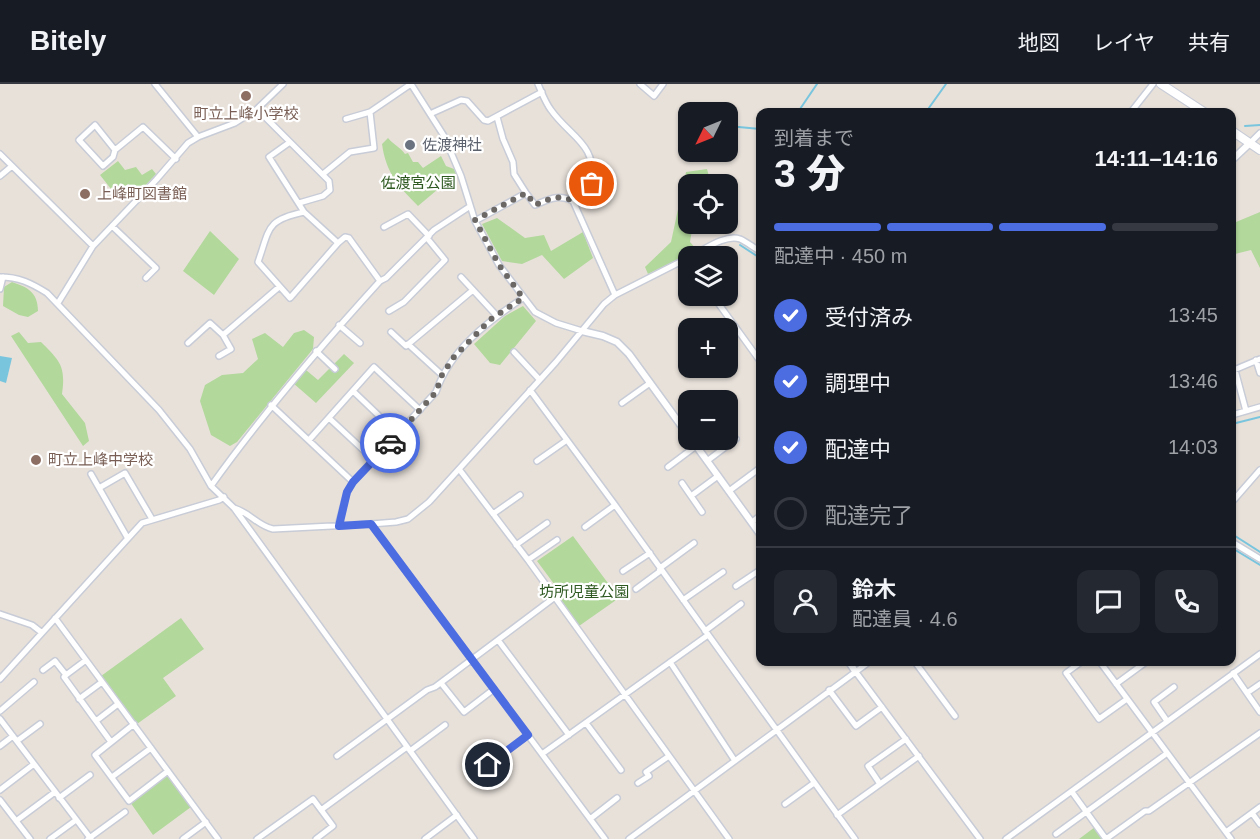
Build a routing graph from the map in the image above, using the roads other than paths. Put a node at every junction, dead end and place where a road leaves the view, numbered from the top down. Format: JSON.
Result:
{"nodes":[{"id":1,"x":154,"y":84,"type":"edge"},
{"id":2,"x":283,"y":84,"type":"edge"},
{"id":3,"x":411,"y":84,"type":"edge"},
{"id":4,"x":538,"y":84,"type":"edge"},
{"id":5,"x":640,"y":84,"type":"edge"},
{"id":6,"x":663,"y":84,"type":"edge"},
{"id":7,"x":1153,"y":84,"type":"edge"},
{"id":8,"x":1161,"y":84,"type":"edge"},
{"id":9,"x":542,"y":92,"type":"junction"},
{"id":10,"x":1134,"y":108,"type":"edge"},
{"id":11,"x":1198,"y":108,"type":"edge"},
{"id":12,"x":257,"y":109,"type":"junction"},
{"id":13,"x":370,"y":112,"type":"junction"},
{"id":14,"x":430,"y":114,"type":"junction"},
{"id":15,"x":497,"y":117,"type":"junction"},
{"id":16,"x":346,"y":118,"type":"dead end"},
{"id":17,"x":1236,"y":133,"type":"edge"},
{"id":18,"x":1260,"y":133,"type":"edge"},
{"id":19,"x":198,"y":137,"type":"junction"},
{"id":20,"x":290,"y":142,"type":"junction"},
{"id":21,"x":1250,"y":142,"type":"junction"},
{"id":22,"x":115,"y":150,"type":"junction"},
{"id":23,"x":1260,"y":150,"type":"edge"},
{"id":24,"x":0,"y":154,"type":"edge"},
{"id":25,"x":1236,"y":156,"type":"edge"},
{"id":26,"x":176,"y":159,"type":"junction"},
{"id":27,"x":12,"y":166,"type":"junction"},
{"id":28,"x":322,"y":174,"type":"junction"},
{"id":29,"x":0,"y":176,"type":"edge"},
{"id":30,"x":526,"y":193,"type":"junction"},
{"id":31,"x":573,"y":201,"type":"junction"},
{"id":32,"x":298,"y":203,"type":"junction"},
{"id":33,"x":469,"y":207,"type":"junction"},
{"id":34,"x":304,"y":212,"type":"junction"},
{"id":35,"x":475,"y":220,"type":"junction"},
{"id":36,"x":112,"y":226,"type":"junction"},
{"id":37,"x":384,"y":227,"type":"dead end"},
{"id":38,"x":428,"y":237,"type":"junction"},
{"id":39,"x":338,"y":243,"type":"junction"},
{"id":40,"x":93,"y":246,"type":"junction"},
{"id":41,"x":713,"y":246,"type":"edge"},
{"id":42,"x":756,"y":249,"type":"edge"},
{"id":43,"x":678,"y":264,"type":"edge"},
{"id":44,"x":2,"y":277,"type":"edge"},
{"id":45,"x":461,"y":277,"type":"dead end"},
{"id":46,"x":146,"y":278,"type":"dead end"},
{"id":47,"x":380,"y":281,"type":"junction"},
{"id":48,"x":279,"y":287,"type":"junction"},
{"id":49,"x":0,"y":289,"type":"edge"},
{"id":50,"x":472,"y":290,"type":"junction"},
{"id":51,"x":615,"y":295,"type":"junction"},
{"id":52,"x":523,"y":298,"type":"junction"},
{"id":53,"x":58,"y":303,"type":"junction"},
{"id":54,"x":720,"y":306,"type":"edge"},
{"id":55,"x":389,"y":311,"type":"dead end"},
{"id":56,"x":496,"y":316,"type":"junction"},
{"id":57,"x":339,"y":325,"type":"junction"},
{"id":58,"x":582,"y":331,"type":"junction"},
{"id":59,"x":391,"y":332,"type":"dead end"},
{"id":60,"x":223,"y":335,"type":"junction"},
{"id":61,"x":188,"y":343,"type":"dead end"},
{"id":62,"x":360,"y":343,"type":"dead end"},
{"id":63,"x":408,"y":344,"type":"junction"},
{"id":64,"x":316,"y":351,"type":"junction"},
{"id":65,"x":514,"y":352,"type":"dead end"},
{"id":66,"x":219,"y":356,"type":"dead end"},
{"id":67,"x":756,"y":356,"type":"edge"},
{"id":68,"x":1258,"y":360,"type":"edge"},
{"id":69,"x":335,"y":369,"type":"dead end"},
{"id":70,"x":1236,"y":369,"type":"edge"},
{"id":71,"x":1260,"y":373,"type":"edge"},
{"id":72,"x":442,"y":375,"type":"junction"},
{"id":73,"x":540,"y":379,"type":"junction"},
{"id":74,"x":1236,"y":379,"type":"edge"},
{"id":75,"x":650,"y":383,"type":"junction"},
{"id":76,"x":530,"y":390,"type":"junction"},
{"id":77,"x":353,"y":391,"type":"junction"},
{"id":78,"x":622,"y":403,"type":"dead end"},
{"id":79,"x":271,"y":405,"type":"junction"},
{"id":80,"x":1260,"y":407,"type":"edge"},
{"id":81,"x":420,"y":410,"type":"junction"},
{"id":82,"x":1246,"y":411,"type":"junction"},
{"id":83,"x":1236,"y":414,"type":"edge"},
{"id":84,"x":328,"y":418,"type":"junction"},
{"id":85,"x":678,"y":421,"type":"edge"},
{"id":86,"x":398,"y":434,"type":"junction"},
{"id":87,"x":309,"y":440,"type":"junction"},
{"id":88,"x":567,"y":440,"type":"junction"},
{"id":89,"x":691,"y":450,"type":"edge"},
{"id":90,"x":699,"y":450,"type":"edge"},
{"id":91,"x":721,"y":450,"type":"edge"},
{"id":92,"x":374,"y":460,"type":"junction"},
{"id":93,"x":707,"y":460,"type":"junction"},
{"id":94,"x":537,"y":461,"type":"dead end"},
{"id":95,"x":668,"y":467,"type":"dead end"},
{"id":96,"x":459,"y":469,"type":"junction"},
{"id":97,"x":1260,"y":470,"type":"edge"},
{"id":98,"x":756,"y":471,"type":"edge"},
{"id":99,"x":91,"y":474,"type":"dead end"},
{"id":100,"x":718,"y":476,"type":"junction"},
{"id":101,"x":353,"y":482,"type":"junction"},
{"id":102,"x":682,"y":483,"type":"dead end"},
{"id":103,"x":211,"y":486,"type":"junction"},
{"id":104,"x":99,"y":488,"type":"junction"},
{"id":105,"x":729,"y":491,"type":"junction"},
{"id":106,"x":520,"y":495,"type":"dead end"},
{"id":107,"x":691,"y":496,"type":"junction"},
{"id":108,"x":224,"y":497,"type":"junction"},
{"id":109,"x":1236,"y":497,"type":"edge"},
{"id":110,"x":615,"y":505,"type":"junction"},
{"id":111,"x":234,"y":508,"type":"junction"},
{"id":112,"x":702,"y":512,"type":"dead end"},
{"id":113,"x":493,"y":514,"type":"junction"},
{"id":114,"x":152,"y":519,"type":"junction"},
{"id":115,"x":756,"y":519,"type":"edge"},
{"id":116,"x":752,"y":522,"type":"junction"},
{"id":117,"x":547,"y":523,"type":"dead end"},
{"id":118,"x":371,"y":524,"type":"junction"},
{"id":119,"x":339,"y":526,"type":"junction"},
{"id":120,"x":585,"y":527,"type":"dead end"},
{"id":121,"x":756,"y":528,"type":"edge"},
{"id":122,"x":127,"y":537,"type":"junction"},
{"id":123,"x":557,"y":540,"type":"dead end"},
{"id":124,"x":694,"y":543,"type":"dead end"},
{"id":125,"x":1236,"y":544,"type":"edge"},
{"id":126,"x":516,"y":545,"type":"junction"},
{"id":127,"x":650,"y":553,"type":"junction"},
{"id":128,"x":1260,"y":559,"type":"edge"},
{"id":129,"x":528,"y":560,"type":"junction"},
{"id":130,"x":660,"y":568,"type":"junction"},
{"id":131,"x":623,"y":572,"type":"dead end"},
{"id":132,"x":723,"y":572,"type":"dead end"},
{"id":133,"x":756,"y":573,"type":"edge"},
{"id":134,"x":736,"y":586,"type":"dead end"},
{"id":135,"x":636,"y":589,"type":"dead end"},
{"id":136,"x":555,"y":597,"type":"junction"},
{"id":137,"x":683,"y":600,"type":"junction"},
{"id":138,"x":741,"y":604,"type":"dead end"},
{"id":139,"x":0,"y":614,"type":"edge"},
{"id":140,"x":55,"y":618,"type":"junction"},
{"id":141,"x":41,"y":633,"type":"junction"},
{"id":142,"x":707,"y":633,"type":"junction"},
{"id":143,"x":498,"y":640,"type":"junction"},
{"id":144,"x":1260,"y":654,"type":"edge"},
{"id":145,"x":472,"y":659,"type":"junction"},
{"id":146,"x":86,"y":660,"type":"junction"},
{"id":147,"x":670,"y":662,"type":"junction"},
{"id":148,"x":852,"y":666,"type":"edge"},
{"id":149,"x":863,"y":666,"type":"edge"},
{"id":150,"x":918,"y":666,"type":"edge"},
{"id":151,"x":1076,"y":666,"type":"edge"},
{"id":152,"x":1103,"y":666,"type":"edge"},
{"id":153,"x":1141,"y":666,"type":"edge"},
{"id":154,"x":43,"y":670,"type":"dead end"},
{"id":155,"x":855,"y":671,"type":"junction"},
{"id":156,"x":1233,"y":673,"type":"junction"},
{"id":157,"x":66,"y":675,"type":"junction"},
{"id":158,"x":0,"y":680,"type":"edge"},
{"id":159,"x":34,"y":682,"type":"dead end"},
{"id":160,"x":102,"y":682,"type":"junction"},
{"id":161,"x":441,"y":683,"type":"junction"},
{"id":162,"x":1116,"y":684,"type":"junction"},
{"id":163,"x":1260,"y":684,"type":"edge"},
{"id":164,"x":1174,"y":687,"type":"dead end"},
{"id":165,"x":494,"y":689,"type":"junction"},
{"id":166,"x":830,"y":690,"type":"junction"},
{"id":167,"x":1247,"y":693,"type":"junction"},
{"id":168,"x":626,"y":694,"type":"junction"},
{"id":169,"x":80,"y":699,"type":"junction"},
{"id":170,"x":1126,"y":699,"type":"junction"},
{"id":171,"x":118,"y":704,"type":"junction"},
{"id":172,"x":882,"y":707,"type":"junction"},
{"id":173,"x":0,"y":711,"type":"edge"},
{"id":174,"x":1260,"y":712,"type":"edge"},
{"id":175,"x":955,"y":716,"type":"dead end"},
{"id":176,"x":0,"y":718,"type":"edge"},
{"id":177,"x":387,"y":720,"type":"junction"},
{"id":178,"x":96,"y":721,"type":"junction"},
{"id":179,"x":1167,"y":721,"type":"junction"},
{"id":180,"x":586,"y":723,"type":"junction"},
{"id":181,"x":39,"y":724,"type":"dead end"},
{"id":182,"x":134,"y":724,"type":"junction"},
{"id":183,"x":445,"y":725,"type":"dead end"},
{"id":184,"x":776,"y":731,"type":"junction"},
{"id":185,"x":1151,"y":733,"type":"junction"},
{"id":186,"x":1260,"y":733,"type":"edge"},
{"id":187,"x":528,"y":735,"type":"junction"},
{"id":188,"x":569,"y":735,"type":"junction"},
{"id":189,"x":15,"y":739,"type":"junction"},
{"id":190,"x":906,"y":739,"type":"junction"},
{"id":191,"x":111,"y":742,"type":"junction"},
{"id":192,"x":0,"y":746,"type":"edge"},
{"id":193,"x":151,"y":748,"type":"junction"},
{"id":194,"x":408,"y":749,"type":"junction"},
{"id":195,"x":542,"y":754,"type":"junction"},
{"id":196,"x":1166,"y":754,"type":"junction"},
{"id":197,"x":337,"y":756,"type":"dead end"},
{"id":198,"x":669,"y":756,"type":"junction"},
{"id":199,"x":919,"y":756,"type":"junction"},
{"id":200,"x":735,"y":761,"type":"junction"},
{"id":201,"x":34,"y":764,"type":"junction"},
{"id":202,"x":488,"y":765,"type":"dead end"},
{"id":203,"x":621,"y":770,"type":"dead end"},
{"id":204,"x":168,"y":771,"type":"junction"},
{"id":205,"x":90,"y":775,"type":"dead end"},
{"id":206,"x":112,"y":777,"type":"junction"},
{"id":207,"x":638,"y":783,"type":"dead end"},
{"id":208,"x":813,"y":783,"type":"junction"},
{"id":209,"x":1187,"y":783,"type":"junction"},
{"id":210,"x":880,"y":784,"type":"junction"},
{"id":211,"x":0,"y":790,"type":"edge"},
{"id":212,"x":55,"y":792,"type":"junction"},
{"id":213,"x":695,"y":792,"type":"junction"},
{"id":214,"x":1072,"y":792,"type":"junction"},
{"id":215,"x":59,"y":798,"type":"junction"},
{"id":216,"x":617,"y":798,"type":"dead end"},
{"id":217,"x":0,"y":800,"type":"edge"},
{"id":218,"x":785,"y":804,"type":"dead end"},
{"id":219,"x":1260,"y":807,"type":"edge"},
{"id":220,"x":321,"y":810,"type":"junction"},
{"id":221,"x":1086,"y":811,"type":"junction"},
{"id":222,"x":125,"y":812,"type":"dead end"},
{"id":223,"x":1252,"y":813,"type":"junction"},
{"id":224,"x":837,"y":814,"type":"junction"},
{"id":225,"x":457,"y":815,"type":"junction"},
{"id":226,"x":590,"y":819,"type":"junction"},
{"id":227,"x":76,"y":820,"type":"junction"},
{"id":228,"x":16,"y":821,"type":"junction"},
{"id":229,"x":206,"y":822,"type":"junction"},
{"id":230,"x":1260,"y":824,"type":"edge"},
{"id":231,"x":1226,"y":832,"type":"junction"},
{"id":232,"x":1056,"y":834,"type":"dead end"},
{"id":233,"x":30,"y":839,"type":"edge"},
{"id":234,"x":50,"y":839,"type":"edge"},
{"id":235,"x":89,"y":839,"type":"edge"},
{"id":236,"x":185,"y":839,"type":"edge"},
{"id":237,"x":218,"y":839,"type":"edge"},
{"id":238,"x":257,"y":839,"type":"edge"},
{"id":239,"x":316,"y":839,"type":"edge"},
{"id":240,"x":425,"y":839,"type":"edge"},
{"id":241,"x":474,"y":839,"type":"edge"},
{"id":242,"x":605,"y":839,"type":"edge"},
{"id":243,"x":629,"y":839,"type":"edge"},
{"id":244,"x":729,"y":839,"type":"edge"},
{"id":245,"x":855,"y":839,"type":"edge"},
{"id":246,"x":980,"y":839,"type":"edge"},
{"id":247,"x":1006,"y":839,"type":"edge"},
{"id":248,"x":1231,"y":839,"type":"edge"}],
"edges":[{"from":1,"to":19,"type":"street"},
{"from":2,"to":12,"type":"street"},
{"from":3,"to":13,"type":"street"},
{"from":3,"to":14,"type":"street"},
{"from":4,"to":9,"type":"street"},
{"from":5,"to":6,"type":"street"},
{"from":7,"to":10,"type":"street"},
{"from":8,"to":11,"type":"main road"},
{"from":9,"to":15,"type":"street"},
{"from":9,"to":31,"type":"street"},
{"from":12,"to":19,"type":"street"},
{"from":12,"to":20,"type":"street"},
{"from":13,"to":16,"type":"street"},
{"from":13,"to":28,"type":"street"},
{"from":14,"to":15,"type":"street"},
{"from":14,"to":33,"type":"street"},
{"from":15,"to":30,"type":"street"},
{"from":17,"to":21,"type":"main road"},
{"from":18,"to":21,"type":"street"},
{"from":19,"to":26,"type":"street"},
{"from":20,"to":28,"type":"street"},
{"from":20,"to":32,"type":"street"},
{"from":21,"to":23,"type":"main road"},
{"from":21,"to":25,"type":"street"},
{"from":22,"to":22,"type":"street"},
{"from":22,"to":26,"type":"street"},
{"from":24,"to":27,"type":"street"},
{"from":26,"to":36,"type":"street"},
{"from":27,"to":29,"type":"street"},
{"from":27,"to":40,"type":"street"},
{"from":28,"to":32,"type":"street"},
{"from":30,"to":31,"type":"street"},
{"from":30,"to":35,"type":"street"},
{"from":31,"to":51,"type":"street"},
{"from":32,"to":34,"type":"street"},
{"from":33,"to":35,"type":"street"},
{"from":33,"to":38,"type":"street"},
{"from":34,"to":39,"type":"street"},
{"from":34,"to":48,"type":"street"},
{"from":35,"to":52,"type":"street"},
{"from":36,"to":40,"type":"street"},
{"from":36,"to":46,"type":"street"},
{"from":37,"to":38,"type":"street"},
{"from":38,"to":47,"type":"street"},
{"from":38,"to":55,"type":"street"},
{"from":39,"to":47,"type":"street"},
{"from":39,"to":48,"type":"street"},
{"from":40,"to":53,"type":"street"},
{"from":41,"to":42,"type":"street"},
{"from":43,"to":51,"type":"street"},
{"from":44,"to":49,"type":"street"},
{"from":44,"to":53,"type":"street"},
{"from":45,"to":50,"type":"street"},
{"from":47,"to":57,"type":"street"},
{"from":48,"to":60,"type":"street"},
{"from":50,"to":56,"type":"street"},
{"from":50,"to":63,"type":"street"},
{"from":51,"to":58,"type":"street"},
{"from":52,"to":56,"type":"street"},
{"from":52,"to":58,"type":"street"},
{"from":53,"to":103,"type":"street"},
{"from":54,"to":67,"type":"street"},
{"from":56,"to":72,"type":"street"},
{"from":57,"to":62,"type":"street"},
{"from":57,"to":64,"type":"street"},
{"from":58,"to":73,"type":"street"},
{"from":58,"to":75,"type":"street"},
{"from":59,"to":63,"type":"street"},
{"from":60,"to":61,"type":"street"},
{"from":60,"to":66,"type":"street"},
{"from":63,"to":72,"type":"street"},
{"from":64,"to":69,"type":"street"},
{"from":64,"to":79,"type":"street"},
{"from":65,"to":73,"type":"street"},
{"from":68,"to":70,"type":"street"},
{"from":68,"to":71,"type":"street"},
{"from":72,"to":81,"type":"street"},
{"from":73,"to":76,"type":"street"},
{"from":74,"to":82,"type":"street"},
{"from":75,"to":78,"type":"street"},
{"from":75,"to":85,"type":"street"},
{"from":76,"to":88,"type":"street"},
{"from":76,"to":96,"type":"street"},
{"from":77,"to":81,"type":"street"},
{"from":77,"to":84,"type":"street"},
{"from":77,"to":86,"type":"street"},
{"from":79,"to":87,"type":"street"},
{"from":79,"to":103,"type":"street"},
{"from":80,"to":82,"type":"street"},
{"from":81,"to":86,"type":"street"},
{"from":82,"to":83,"type":"street"},
{"from":84,"to":87,"type":"street"},
{"from":84,"to":92,"type":"street"},
{"from":86,"to":92,"type":"street"},
{"from":87,"to":101,"type":"street"},
{"from":88,"to":94,"type":"street"},
{"from":88,"to":110,"type":"street"},
{"from":89,"to":95,"type":"street"},
{"from":90,"to":93,"type":"street"},
{"from":91,"to":93,"type":"street"},
{"from":92,"to":101,"type":"street"},
{"from":93,"to":100,"type":"street"},
{"from":96,"to":113,"type":"street"},
{"from":96,"to":118,"type":"street"},
{"from":97,"to":109,"type":"street"},
{"from":98,"to":105,"type":"street"},
{"from":99,"to":104,"type":"street"},
{"from":100,"to":105,"type":"street"},
{"from":100,"to":107,"type":"street"},
{"from":101,"to":119,"type":"street"},
{"from":102,"to":107,"type":"street"},
{"from":103,"to":108,"type":"street"},
{"from":104,"to":114,"type":"street"},
{"from":104,"to":122,"type":"street"},
{"from":105,"to":116,"type":"street"},
{"from":106,"to":113,"type":"street"},
{"from":107,"to":112,"type":"street"},
{"from":108,"to":111,"type":"street"},
{"from":108,"to":114,"type":"street"},
{"from":110,"to":120,"type":"street"},
{"from":110,"to":127,"type":"street"},
{"from":111,"to":119,"type":"street"},
{"from":111,"to":177,"type":"street"},
{"from":113,"to":126,"type":"street"},
{"from":114,"to":122,"type":"street"},
{"from":115,"to":116,"type":"street"},
{"from":116,"to":121,"type":"street"},
{"from":117,"to":126,"type":"street"},
{"from":118,"to":119,"type":"street"},
{"from":118,"to":145,"type":"street"},
{"from":122,"to":140,"type":"street"},
{"from":123,"to":129,"type":"street"},
{"from":124,"to":130,"type":"street"},
{"from":125,"to":128,"type":"street"},
{"from":126,"to":129,"type":"street"},
{"from":127,"to":130,"type":"street"},
{"from":127,"to":131,"type":"street"},
{"from":129,"to":136,"type":"street"},
{"from":130,"to":135,"type":"street"},
{"from":130,"to":137,"type":"street"},
{"from":132,"to":137,"type":"street"},
{"from":133,"to":134,"type":"street"},
{"from":136,"to":143,"type":"street"},
{"from":136,"to":168,"type":"street"},
{"from":137,"to":142,"type":"street"},
{"from":138,"to":142,"type":"street"},
{"from":139,"to":141,"type":"street"},
{"from":140,"to":141,"type":"street"},
{"from":140,"to":146,"type":"street"},
{"from":141,"to":158,"type":"street"},
{"from":142,"to":147,"type":"street"},
{"from":142,"to":184,"type":"street"},
{"from":143,"to":145,"type":"street"},
{"from":143,"to":188,"type":"street"},
{"from":144,"to":156,"type":"street"},
{"from":145,"to":161,"type":"street"},
{"from":145,"to":165,"type":"street"},
{"from":146,"to":157,"type":"street"},
{"from":146,"to":160,"type":"street"},
{"from":147,"to":168,"type":"street"},
{"from":147,"to":200,"type":"street"},
{"from":148,"to":155,"type":"street"},
{"from":149,"to":155,"type":"street"},
{"from":150,"to":175,"type":"street"},
{"from":151,"to":170,"type":"street"},
{"from":152,"to":162,"type":"street"},
{"from":153,"to":162,"type":"street"},
{"from":154,"to":157,"type":"street"},
{"from":155,"to":166,"type":"street"},
{"from":155,"to":172,"type":"street"},
{"from":156,"to":167,"type":"street"},
{"from":156,"to":179,"type":"street"},
{"from":157,"to":169,"type":"street"},
{"from":159,"to":173,"type":"street"},
{"from":160,"to":169,"type":"street"},
{"from":160,"to":171,"type":"street"},
{"from":161,"to":165,"type":"street"},
{"from":161,"to":177,"type":"street"},
{"from":162,"to":170,"type":"street"},
{"from":163,"to":167,"type":"street"},
{"from":164,"to":179,"type":"street"},
{"from":165,"to":187,"type":"street"},
{"from":166,"to":172,"type":"street"},
{"from":166,"to":184,"type":"street"},
{"from":167,"to":174,"type":"street"},
{"from":168,"to":180,"type":"street"},
{"from":168,"to":198,"type":"street"},
{"from":169,"to":178,"type":"street"},
{"from":170,"to":185,"type":"street"},
{"from":171,"to":178,"type":"street"},
{"from":171,"to":182,"type":"street"},
{"from":172,"to":190,"type":"street"},
{"from":176,"to":189,"type":"street"},
{"from":177,"to":194,"type":"street"},
{"from":177,"to":197,"type":"street"},
{"from":178,"to":191,"type":"street"},
{"from":179,"to":185,"type":"street"},
{"from":180,"to":188,"type":"street"},
{"from":180,"to":203,"type":"street"},
{"from":181,"to":189,"type":"street"},
{"from":182,"to":191,"type":"street"},
{"from":182,"to":193,"type":"street"},
{"from":183,"to":194,"type":"street"},
{"from":184,"to":200,"type":"street"},
{"from":184,"to":208,"type":"street"},
{"from":185,"to":196,"type":"street"},
{"from":185,"to":214,"type":"street"},
{"from":186,"to":209,"type":"street"},
{"from":187,"to":195,"type":"street"},
{"from":187,"to":202,"type":"street"},
{"from":188,"to":195,"type":"street"},
{"from":189,"to":192,"type":"street"},
{"from":189,"to":201,"type":"street"},
{"from":190,"to":199,"type":"street"},
{"from":190,"to":210,"type":"street"},
{"from":191,"to":206,"type":"street"},
{"from":193,"to":204,"type":"street"},
{"from":193,"to":206,"type":"street"},
{"from":194,"to":220,"type":"street"},
{"from":194,"to":225,"type":"street"},
{"from":195,"to":226,"type":"street"},
{"from":196,"to":209,"type":"street"},
{"from":196,"to":221,"type":"street"},
{"from":198,"to":207,"type":"street"},
{"from":198,"to":213,"type":"street"},
{"from":199,"to":210,"type":"street"},
{"from":199,"to":246,"type":"street"},
{"from":200,"to":213,"type":"street"},
{"from":201,"to":211,"type":"street"},
{"from":201,"to":212,"type":"street"},
{"from":204,"to":206,"type":"street"},
{"from":204,"to":229,"type":"street"},
{"from":205,"to":215,"type":"street"},
{"from":208,"to":218,"type":"street"},
{"from":208,"to":224,"type":"street"},
{"from":209,"to":221,"type":"street"},
{"from":209,"to":231,"type":"street"},
{"from":210,"to":224,"type":"street"},
{"from":212,"to":215,"type":"street"},
{"from":212,"to":228,"type":"street"},
{"from":213,"to":243,"type":"street"},
{"from":213,"to":244,"type":"street"},
{"from":214,"to":221,"type":"street"},
{"from":214,"to":247,"type":"street"},
{"from":215,"to":227,"type":"street"},
{"from":216,"to":226,"type":"street"},
{"from":217,"to":228,"type":"street"},
{"from":219,"to":223,"type":"street"},
{"from":220,"to":238,"type":"street"},
{"from":220,"to":239,"type":"street"},
{"from":221,"to":232,"type":"street"},
{"from":222,"to":235,"type":"street"},
{"from":223,"to":230,"type":"street"},
{"from":223,"to":231,"type":"street"},
{"from":224,"to":245,"type":"street"},
{"from":225,"to":240,"type":"street"},
{"from":225,"to":241,"type":"street"},
{"from":226,"to":242,"type":"street"},
{"from":227,"to":234,"type":"street"},
{"from":227,"to":235,"type":"street"},
{"from":228,"to":233,"type":"street"},
{"from":229,"to":236,"type":"street"},
{"from":229,"to":237,"type":"street"},
{"from":231,"to":248,"type":"street"}]}
